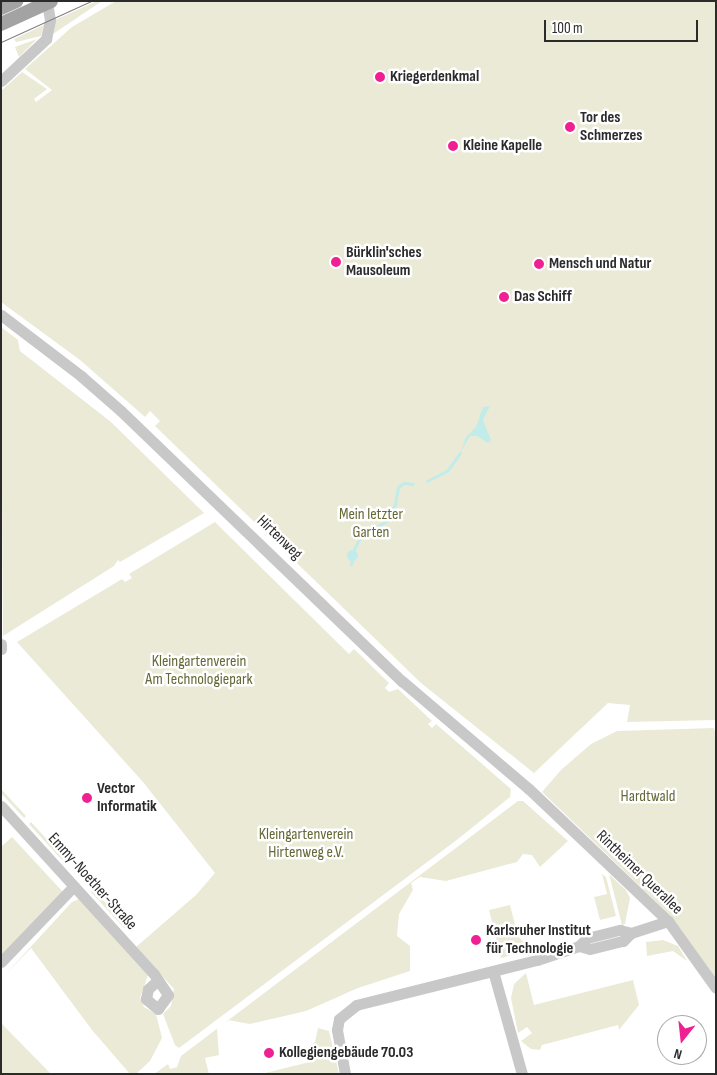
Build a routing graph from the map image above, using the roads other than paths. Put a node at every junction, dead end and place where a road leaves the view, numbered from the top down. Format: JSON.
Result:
{"nodes":[{"id":1,"x":16,"y":1,"type":"edge"},
{"id":2,"x":49,"y":2,"type":"edge"},
{"id":3,"x":1,"y":8,"type":"edge"},
{"id":4,"x":1,"y":24,"type":"edge"},
{"id":5,"x":1,"y":81,"type":"edge"},
{"id":6,"x":1,"y":315,"type":"edge"},
{"id":7,"x":1,"y":644,"type":"edge"},
{"id":8,"x":1,"y":649,"type":"edge"},
{"id":9,"x":529,"y":789,"type":"joint"},
{"id":10,"x":1,"y":806,"type":"edge"},
{"id":11,"x":74,"y":886,"type":"junction"},
{"id":12,"x":668,"y":922,"type":"junction"},
{"id":13,"x":1,"y":962,"type":"edge"},
{"id":14,"x":494,"y":971,"type":"junction"},
{"id":15,"x":158,"y":980,"type":"dead end"},
{"id":16,"x":716,"y":988,"type":"edge"},
{"id":17,"x":346,"y":1074,"type":"edge"},
{"id":18,"x":522,"y":1074,"type":"edge"}],
"edges":[{"from":1,"to":3,"type":"main road"},
{"from":2,"to":4,"type":"main road"},
{"from":2,"to":5,"type":"street"},
{"from":6,"to":9,"type":"street","name":"Hirtenweg"},
{"from":7,"to":8,"type":"street"},
{"from":9,"to":12,"type":"street","name":"Rintheimer Querallee"},
{"from":10,"to":11,"type":"street","name":"Emmy-Noether-Straße"},
{"from":11,"to":13,"type":"street"},
{"from":11,"to":15,"type":"street","name":"Emmy-Noether-Straße"},
{"from":12,"to":14,"type":"street"},
{"from":12,"to":16,"type":"street","name":"Rintheimer Querallee"},
{"from":14,"to":17,"type":"street"},
{"from":14,"to":18,"type":"street"}]}
